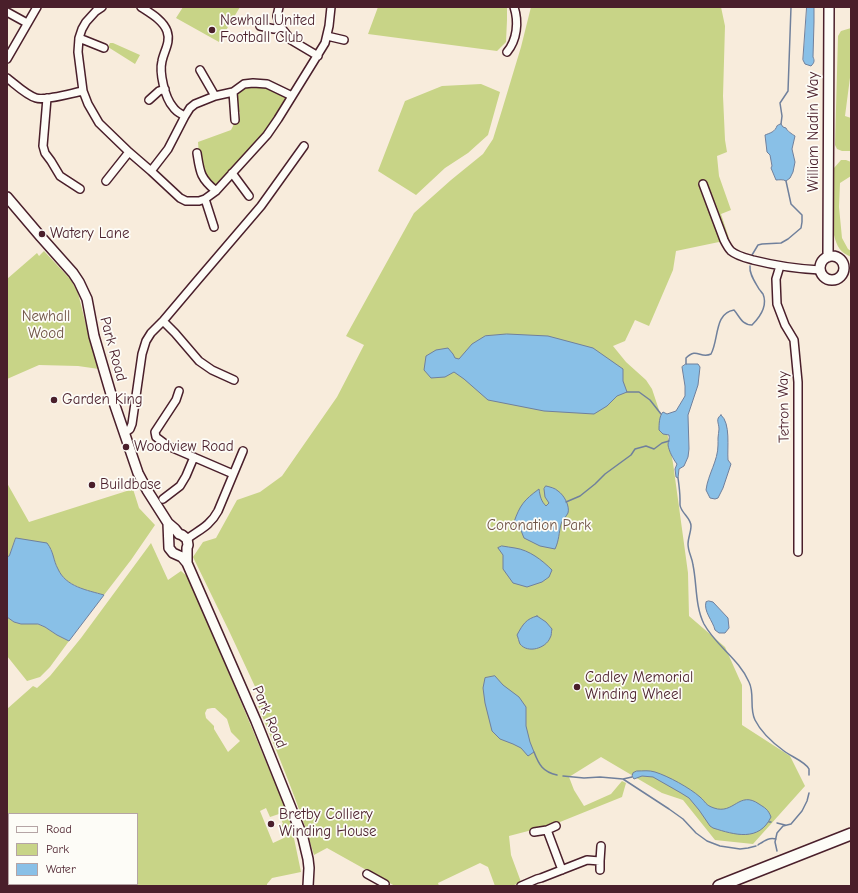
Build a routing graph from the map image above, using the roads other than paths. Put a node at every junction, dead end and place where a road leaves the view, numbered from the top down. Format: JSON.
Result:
{"nodes":[{"id":1,"x":36,"y":7,"type":"edge"},
{"id":2,"x":102,"y":7,"type":"edge"},
{"id":3,"x":141,"y":7,"type":"edge"},
{"id":4,"x":279,"y":7,"type":"edge"},
{"id":5,"x":331,"y":7,"type":"edge"},
{"id":6,"x":514,"y":7,"type":"edge"},
{"id":7,"x":829,"y":7,"type":"edge"},
{"id":8,"x":152,"y":10,"type":"edge"},
{"id":9,"x":7,"y":12,"type":"edge"},
{"id":10,"x":27,"y":23,"type":"junction"},
{"id":11,"x":260,"y":26,"type":"dead end"},
{"id":12,"x":280,"y":26,"type":"junction"},
{"id":13,"x":327,"y":36,"type":"junction"},
{"id":14,"x":79,"y":38,"type":"junction"},
{"id":15,"x":344,"y":40,"type":"dead end"},
{"id":16,"x":104,"y":48,"type":"dead end"},
{"id":17,"x":507,"y":52,"type":"dead end"},
{"id":18,"x":318,"y":56,"type":"junction"},
{"id":19,"x":7,"y":59,"type":"edge"},
{"id":20,"x":200,"y":70,"type":"dead end"},
{"id":21,"x":7,"y":78,"type":"edge"},
{"id":22,"x":165,"y":89,"type":"junction"},
{"id":23,"x":83,"y":91,"type":"junction"},
{"id":24,"x":233,"y":92,"type":"junction"},
{"id":25,"x":215,"y":96,"type":"junction"},
{"id":26,"x":292,"y":96,"type":"junction"},
{"id":27,"x":47,"y":98,"type":"junction"},
{"id":28,"x":149,"y":100,"type":"dead end"},
{"id":29,"x":185,"y":116,"type":"junction"},
{"id":30,"x":235,"y":120,"type":"dead end"},
{"id":31,"x":304,"y":146,"type":"dead end"},
{"id":32,"x":129,"y":152,"type":"junction"},
{"id":33,"x":197,"y":153,"type":"dead end"},
{"id":34,"x":151,"y":171,"type":"junction"},
{"id":35,"x":232,"y":172,"type":"junction"},
{"id":36,"x":106,"y":181,"type":"dead end"},
{"id":37,"x":703,"y":184,"type":"dead end"},
{"id":38,"x":80,"y":189,"type":"dead end"},
{"id":39,"x":216,"y":191,"type":"junction"},
{"id":40,"x":249,"y":196,"type":"dead end"},
{"id":41,"x":7,"y":198,"type":"edge"},
{"id":42,"x":205,"y":200,"type":"junction"},
{"id":43,"x":214,"y":227,"type":"dead end"},
{"id":44,"x":828,"y":256,"type":"junction"},
{"id":45,"x":780,"y":266,"type":"junction"},
{"id":46,"x":848,"y":267,"type":"edge"},
{"id":47,"x":820,"y":270,"type":"junction"},
{"id":48,"x":163,"y":321,"type":"junction"},
{"id":49,"x":234,"y":380,"type":"dead end"},
{"id":50,"x":179,"y":391,"type":"dead end"},
{"id":51,"x":124,"y":433,"type":"junction"},
{"id":52,"x":243,"y":451,"type":"dead end"},
{"id":53,"x":194,"y":457,"type":"junction"},
{"id":54,"x":233,"y":474,"type":"junction"},
{"id":55,"x":163,"y":500,"type":"dead end"},
{"id":56,"x":168,"y":523,"type":"junction"},
{"id":57,"x":183,"y":536,"type":"junction"},
{"id":58,"x":169,"y":541,"type":"junction"},
{"id":59,"x":187,"y":548,"type":"junction"},
{"id":60,"x":798,"y":552,"type":"dead end"},
{"id":61,"x":176,"y":554,"type":"junction"},
{"id":62,"x":188,"y":563,"type":"junction"},
{"id":63,"x":556,"y":826,"type":"dead end"},
{"id":64,"x":547,"y":830,"type":"junction"},
{"id":65,"x":534,"y":832,"type":"dead end"},
{"id":66,"x":851,"y":834,"type":"edge"},
{"id":67,"x":601,"y":846,"type":"dead end"},
{"id":68,"x":600,"y":861,"type":"junction"},
{"id":69,"x":562,"y":870,"type":"junction"},
{"id":70,"x":600,"y":870,"type":"dead end"},
{"id":71,"x":367,"y":874,"type":"dead end"},
{"id":72,"x":375,"y":883,"type":"edge"},
{"id":73,"x":385,"y":884,"type":"dead end"},
{"id":74,"x":308,"y":886,"type":"edge"},
{"id":75,"x":521,"y":886,"type":"edge"},
{"id":76,"x":719,"y":886,"type":"edge"}],
"edges":[{"from":1,"to":10,"type":"street"},
{"from":2,"to":14,"type":"street"},
{"from":3,"to":8,"type":"street"},
{"from":4,"to":12,"type":"street"},
{"from":5,"to":13,"type":"street"},
{"from":6,"to":17,"type":"street"},
{"from":7,"to":44,"type":"main road","name":"William Nadin Way"},
{"from":8,"to":22,"type":"street"},
{"from":9,"to":10,"type":"street"},
{"from":10,"to":19,"type":"street"},
{"from":11,"to":12,"type":"street"},
{"from":12,"to":18,"type":"street"},
{"from":13,"to":15,"type":"street"},
{"from":13,"to":18,"type":"street"},
{"from":14,"to":16,"type":"street"},
{"from":14,"to":23,"type":"street"},
{"from":18,"to":26,"type":"street"},
{"from":20,"to":25,"type":"street"},
{"from":21,"to":27,"type":"street"},
{"from":22,"to":28,"type":"street"},
{"from":22,"to":29,"type":"street"},
{"from":23,"to":27,"type":"street"},
{"from":23,"to":32,"type":"street"},
{"from":24,"to":25,"type":"street"},
{"from":24,"to":26,"type":"street"},
{"from":24,"to":30,"type":"street"},
{"from":25,"to":29,"type":"street"},
{"from":26,"to":35,"type":"street"},
{"from":27,"to":38,"type":"street"},
{"from":29,"to":34,"type":"street"},
{"from":31,"to":48,"type":"street"},
{"from":32,"to":34,"type":"street"},
{"from":32,"to":36,"type":"street"},
{"from":33,"to":39,"type":"street"},
{"from":34,"to":42,"type":"street"},
{"from":35,"to":39,"type":"street"},
{"from":35,"to":40,"type":"street"},
{"from":37,"to":45,"type":"street"},
{"from":39,"to":42,"type":"street"},
{"from":41,"to":51,"type":"main road","name":"Park Road"},
{"from":42,"to":43,"type":"street"},
{"from":44,"to":46,"type":"main road"},
{"from":44,"to":47,"type":"main road"},
{"from":45,"to":47,"type":"street"},
{"from":45,"to":60,"type":"street","name":"Tetron Way"},
{"from":46,"to":47,"type":"main road"},
{"from":48,"to":49,"type":"street"},
{"from":48,"to":51,"type":"street"},
{"from":50,"to":53,"type":"street"},
{"from":51,"to":56,"type":"main road","name":"Park Road"},
{"from":52,"to":54,"type":"street"},
{"from":53,"to":54,"type":"street"},
{"from":53,"to":55,"type":"street"},
{"from":54,"to":57,"type":"street"},
{"from":56,"to":57,"type":"main road","name":"Park Road"},
{"from":56,"to":58,"type":"main road","name":"Park Road"},
{"from":57,"to":58,"type":"main road"},
{"from":57,"to":59,"type":"main road","name":"Park Road"},
{"from":58,"to":61,"type":"main road","name":"Park Road"},
{"from":59,"to":61,"type":"main road"},
{"from":59,"to":62,"type":"main road","name":"Park Road"},
{"from":61,"to":62,"type":"main road","name":"Park Road"},
{"from":62,"to":74,"type":"main road","name":"Park Road"},
{"from":63,"to":64,"type":"street"},
{"from":64,"to":65,"type":"street"},
{"from":64,"to":69,"type":"street"},
{"from":66,"to":76,"type":"highway"},
{"from":67,"to":68,"type":"street"},
{"from":68,"to":69,"type":"street"},
{"from":68,"to":70,"type":"street"},
{"from":69,"to":75,"type":"street"},
{"from":71,"to":72,"type":"street"},
{"from":72,"to":73,"type":"street"}]}
